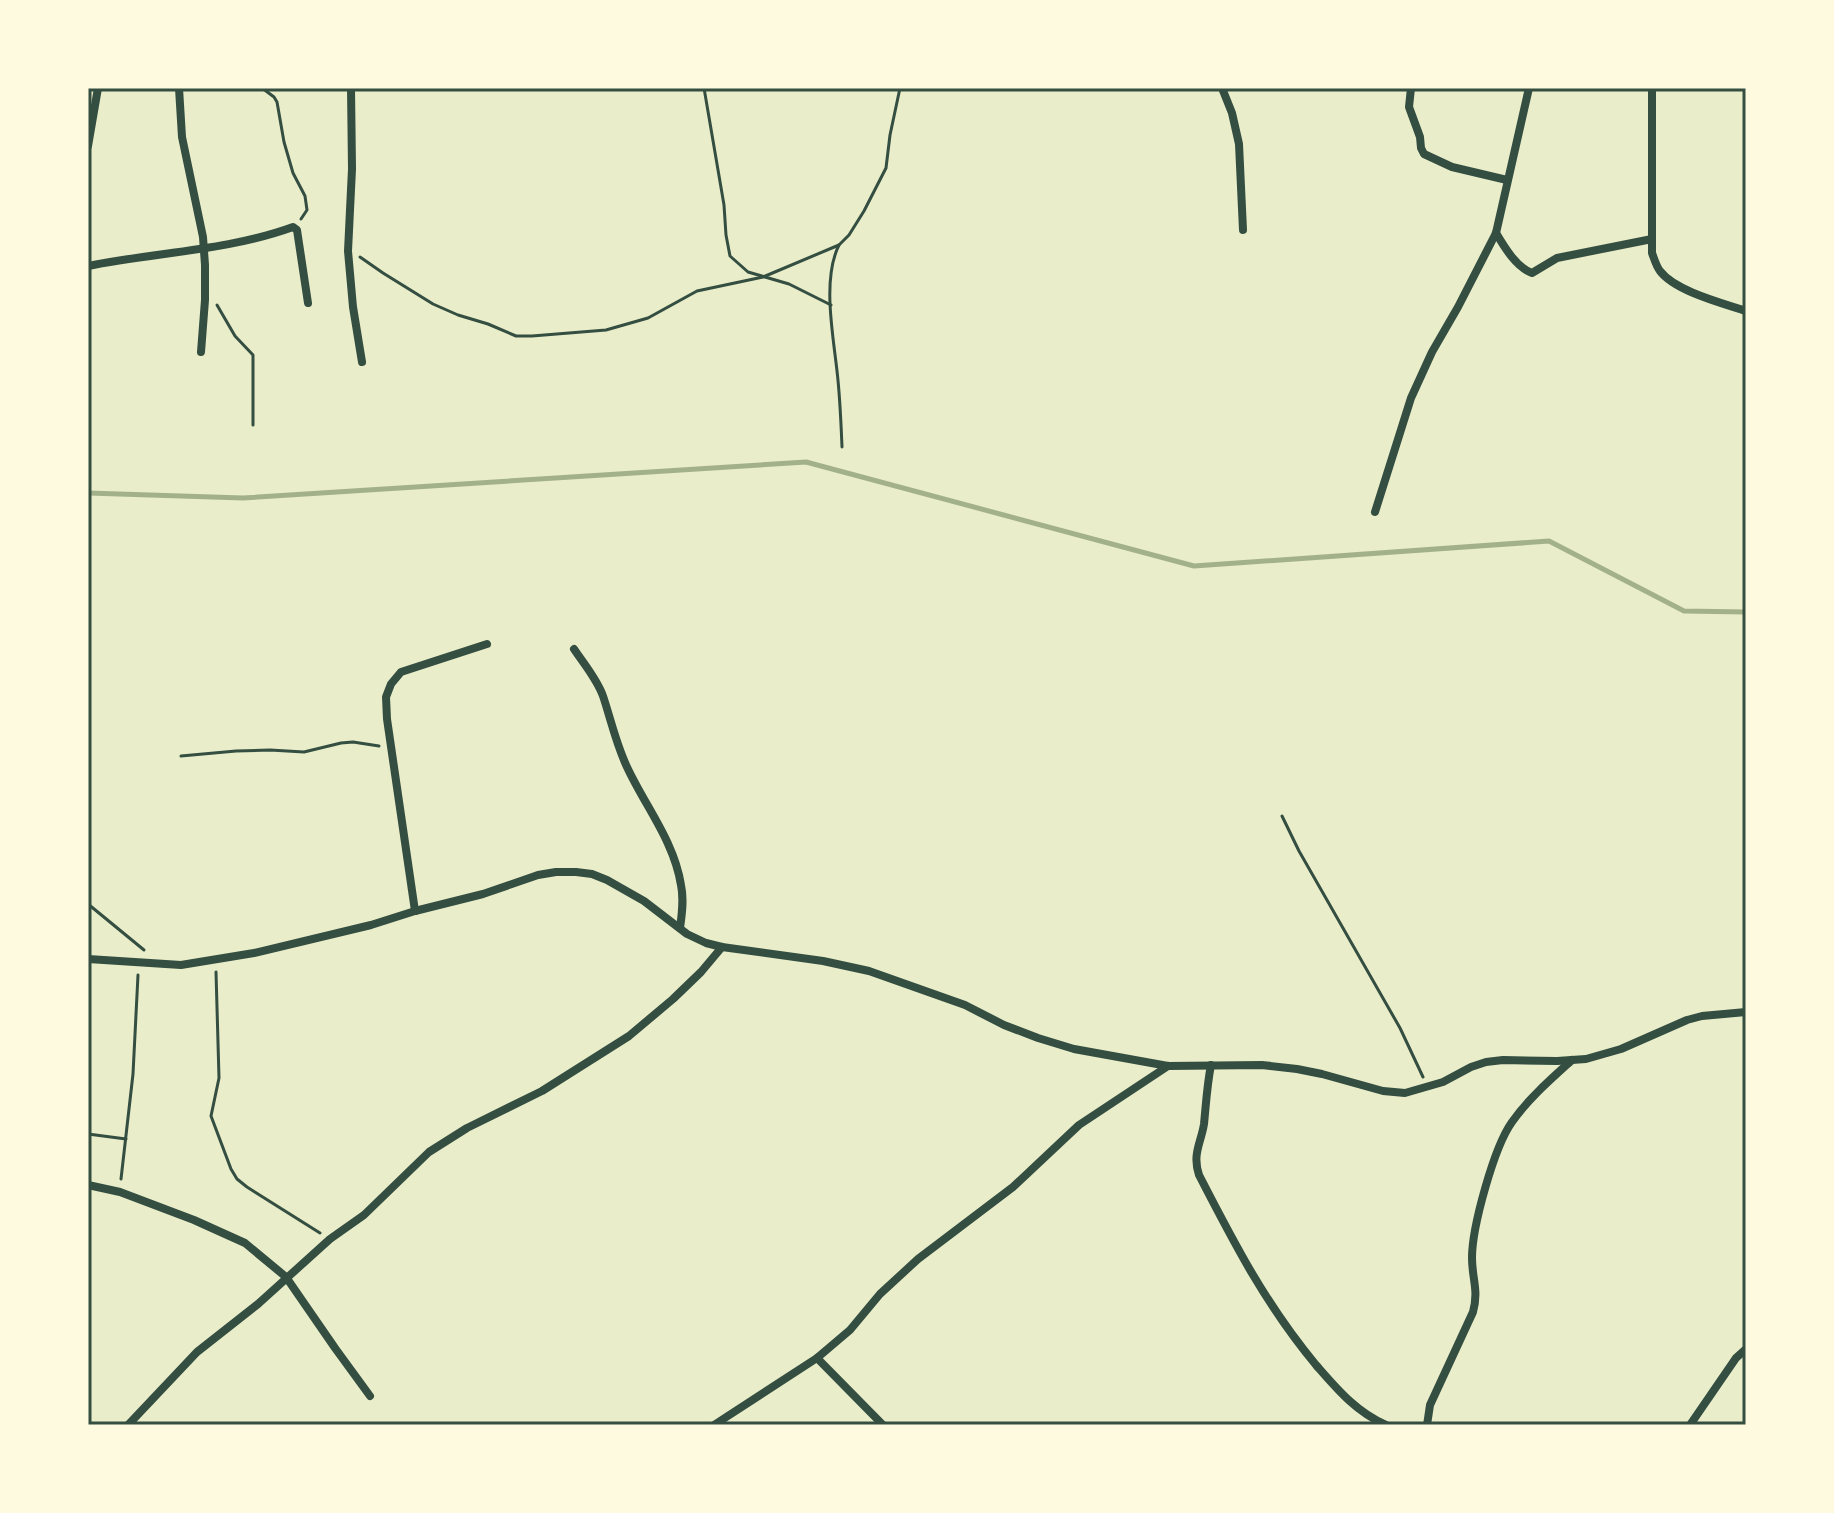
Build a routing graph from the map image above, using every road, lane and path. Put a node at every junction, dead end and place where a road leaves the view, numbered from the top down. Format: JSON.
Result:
{"nodes":[{"id":1,"x":98,"y":88,"type":"edge"},
{"id":2,"x":179,"y":88,"type":"edge"},
{"id":3,"x":262,"y":88,"type":"edge"},
{"id":4,"x":351,"y":88,"type":"edge"},
{"id":5,"x":704,"y":88,"type":"edge"},
{"id":6,"x":900,"y":88,"type":"edge"},
{"id":7,"x":1222,"y":88,"type":"edge"},
{"id":8,"x":1411,"y":88,"type":"edge"},
{"id":9,"x":1529,"y":88,"type":"edge"},
{"id":10,"x":1652,"y":88,"type":"edge"},
{"id":11,"x":88,"y":146,"type":"edge"},
{"id":12,"x":1507,"y":180,"type":"junction"},
{"id":13,"x":297,"y":230,"type":"junction"},
{"id":14,"x":1243,"y":230,"type":"dead end"},
{"id":15,"x":1496,"y":233,"type":"junction"},
{"id":16,"x":1652,"y":239,"type":"junction"},
{"id":17,"x":839,"y":245,"type":"junction"},
{"id":18,"x":349,"y":248,"type":"junction"},
{"id":19,"x":204,"y":249,"type":"junction"},
{"id":20,"x":88,"y":266,"type":"edge"},
{"id":21,"x":763,"y":277,"type":"junction"},
{"id":22,"x":205,"y":289,"type":"junction"},
{"id":23,"x":308,"y":303,"type":"dead end"},
{"id":24,"x":831,"y":305,"type":"junction"},
{"id":25,"x":1746,"y":311,"type":"edge"},
{"id":26,"x":201,"y":352,"type":"dead end"},
{"id":27,"x":362,"y":362,"type":"dead end"},
{"id":28,"x":253,"y":425,"type":"dead end"},
{"id":29,"x":842,"y":447,"type":"dead end"},
{"id":30,"x":1375,"y":512,"type":"dead end"},
{"id":31,"x":487,"y":644,"type":"dead end"},
{"id":32,"x":574,"y":649,"type":"dead end"},
{"id":33,"x":391,"y":748,"type":"junction"},
{"id":34,"x":181,"y":756,"type":"dead end"},
{"id":35,"x":1282,"y":816,"type":"dead end"},
{"id":36,"x":88,"y":904,"type":"edge"},
{"id":37,"x":415,"y":911,"type":"junction"},
{"id":38,"x":680,"y":928,"type":"junction"},
{"id":39,"x":722,"y":947,"type":"junction"},
{"id":40,"x":88,"y":959,"type":"edge"},
{"id":41,"x":216,"y":959,"type":"junction"},
{"id":42,"x":139,"y":964,"type":"junction"},
{"id":43,"x":163,"y":965,"type":"junction"},
{"id":44,"x":1746,"y":1012,"type":"edge"},
{"id":45,"x":1573,"y":1060,"type":"junction"},
{"id":46,"x":1211,"y":1065,"type":"junction"},
{"id":47,"x":1168,"y":1066,"type":"junction"},
{"id":48,"x":1428,"y":1088,"type":"junction"},
{"id":49,"x":88,"y":1134,"type":"edge"},
{"id":50,"x":126,"y":1139,"type":"junction"},
{"id":51,"x":88,"y":1185,"type":"edge"},
{"id":52,"x":120,"y":1192,"type":"junction"},
{"id":53,"x":330,"y":1239,"type":"junction"},
{"id":54,"x":286,"y":1277,"type":"junction"},
{"id":55,"x":1746,"y":1349,"type":"edge"},
{"id":56,"x":817,"y":1358,"type":"junction"},
{"id":57,"x":370,"y":1396,"type":"dead end"},
{"id":58,"x":128,"y":1425,"type":"edge"},
{"id":59,"x":714,"y":1425,"type":"edge"},
{"id":60,"x":883,"y":1425,"type":"edge"},
{"id":61,"x":1386,"y":1425,"type":"edge"},
{"id":62,"x":1427,"y":1425,"type":"edge"},
{"id":63,"x":1690,"y":1425,"type":"edge"}],
"edges":[{"from":1,"to":11,"type":"street"},
{"from":2,"to":19,"type":"street"},
{"from":3,"to":13,"type":"path"},
{"from":4,"to":18,"type":"street"},
{"from":5,"to":21,"type":"path"},
{"from":6,"to":17,"type":"path"},
{"from":7,"to":14,"type":"street"},
{"from":8,"to":12,"type":"street"},
{"from":9,"to":12,"type":"street"},
{"from":10,"to":16,"type":"street"},
{"from":12,"to":15,"type":"street"},
{"from":13,"to":19,"type":"street"},
{"from":13,"to":23,"type":"street"},
{"from":15,"to":16,"type":"street"},
{"from":15,"to":30,"type":"street"},
{"from":16,"to":25,"type":"street"},
{"from":17,"to":21,"type":"path"},
{"from":17,"to":24,"type":"path"},
{"from":18,"to":21,"type":"path"},
{"from":18,"to":27,"type":"street"},
{"from":19,"to":20,"type":"street"},
{"from":19,"to":22,"type":"street"},
{"from":21,"to":24,"type":"path"},
{"from":22,"to":26,"type":"street"},
{"from":22,"to":28,"type":"path"},
{"from":24,"to":29,"type":"path"},
{"from":31,"to":33,"type":"street"},
{"from":32,"to":38,"type":"street"},
{"from":33,"to":34,"type":"path"},
{"from":33,"to":37,"type":"street"},
{"from":35,"to":48,"type":"path"},
{"from":36,"to":43,"type":"path"},
{"from":37,"to":38,"type":"street"},
{"from":37,"to":41,"type":"street"},
{"from":38,"to":39,"type":"street"},
{"from":39,"to":47,"type":"street"},
{"from":39,"to":53,"type":"street"},
{"from":40,"to":42,"type":"street"},
{"from":41,"to":43,"type":"street"},
{"from":41,"to":53,"type":"path"},
{"from":42,"to":43,"type":"street"},
{"from":42,"to":50,"type":"path"},
{"from":44,"to":45,"type":"street"},
{"from":45,"to":48,"type":"street"},
{"from":45,"to":62,"type":"street"},
{"from":46,"to":47,"type":"street"},
{"from":46,"to":48,"type":"street"},
{"from":46,"to":61,"type":"street"},
{"from":47,"to":56,"type":"street"},
{"from":49,"to":50,"type":"path"},
{"from":50,"to":52,"type":"path"},
{"from":51,"to":52,"type":"street"},
{"from":52,"to":54,"type":"street"},
{"from":53,"to":54,"type":"street"},
{"from":54,"to":57,"type":"street"},
{"from":54,"to":58,"type":"street"},
{"from":55,"to":63,"type":"street"},
{"from":56,"to":59,"type":"street"},
{"from":56,"to":60,"type":"street"}]}
